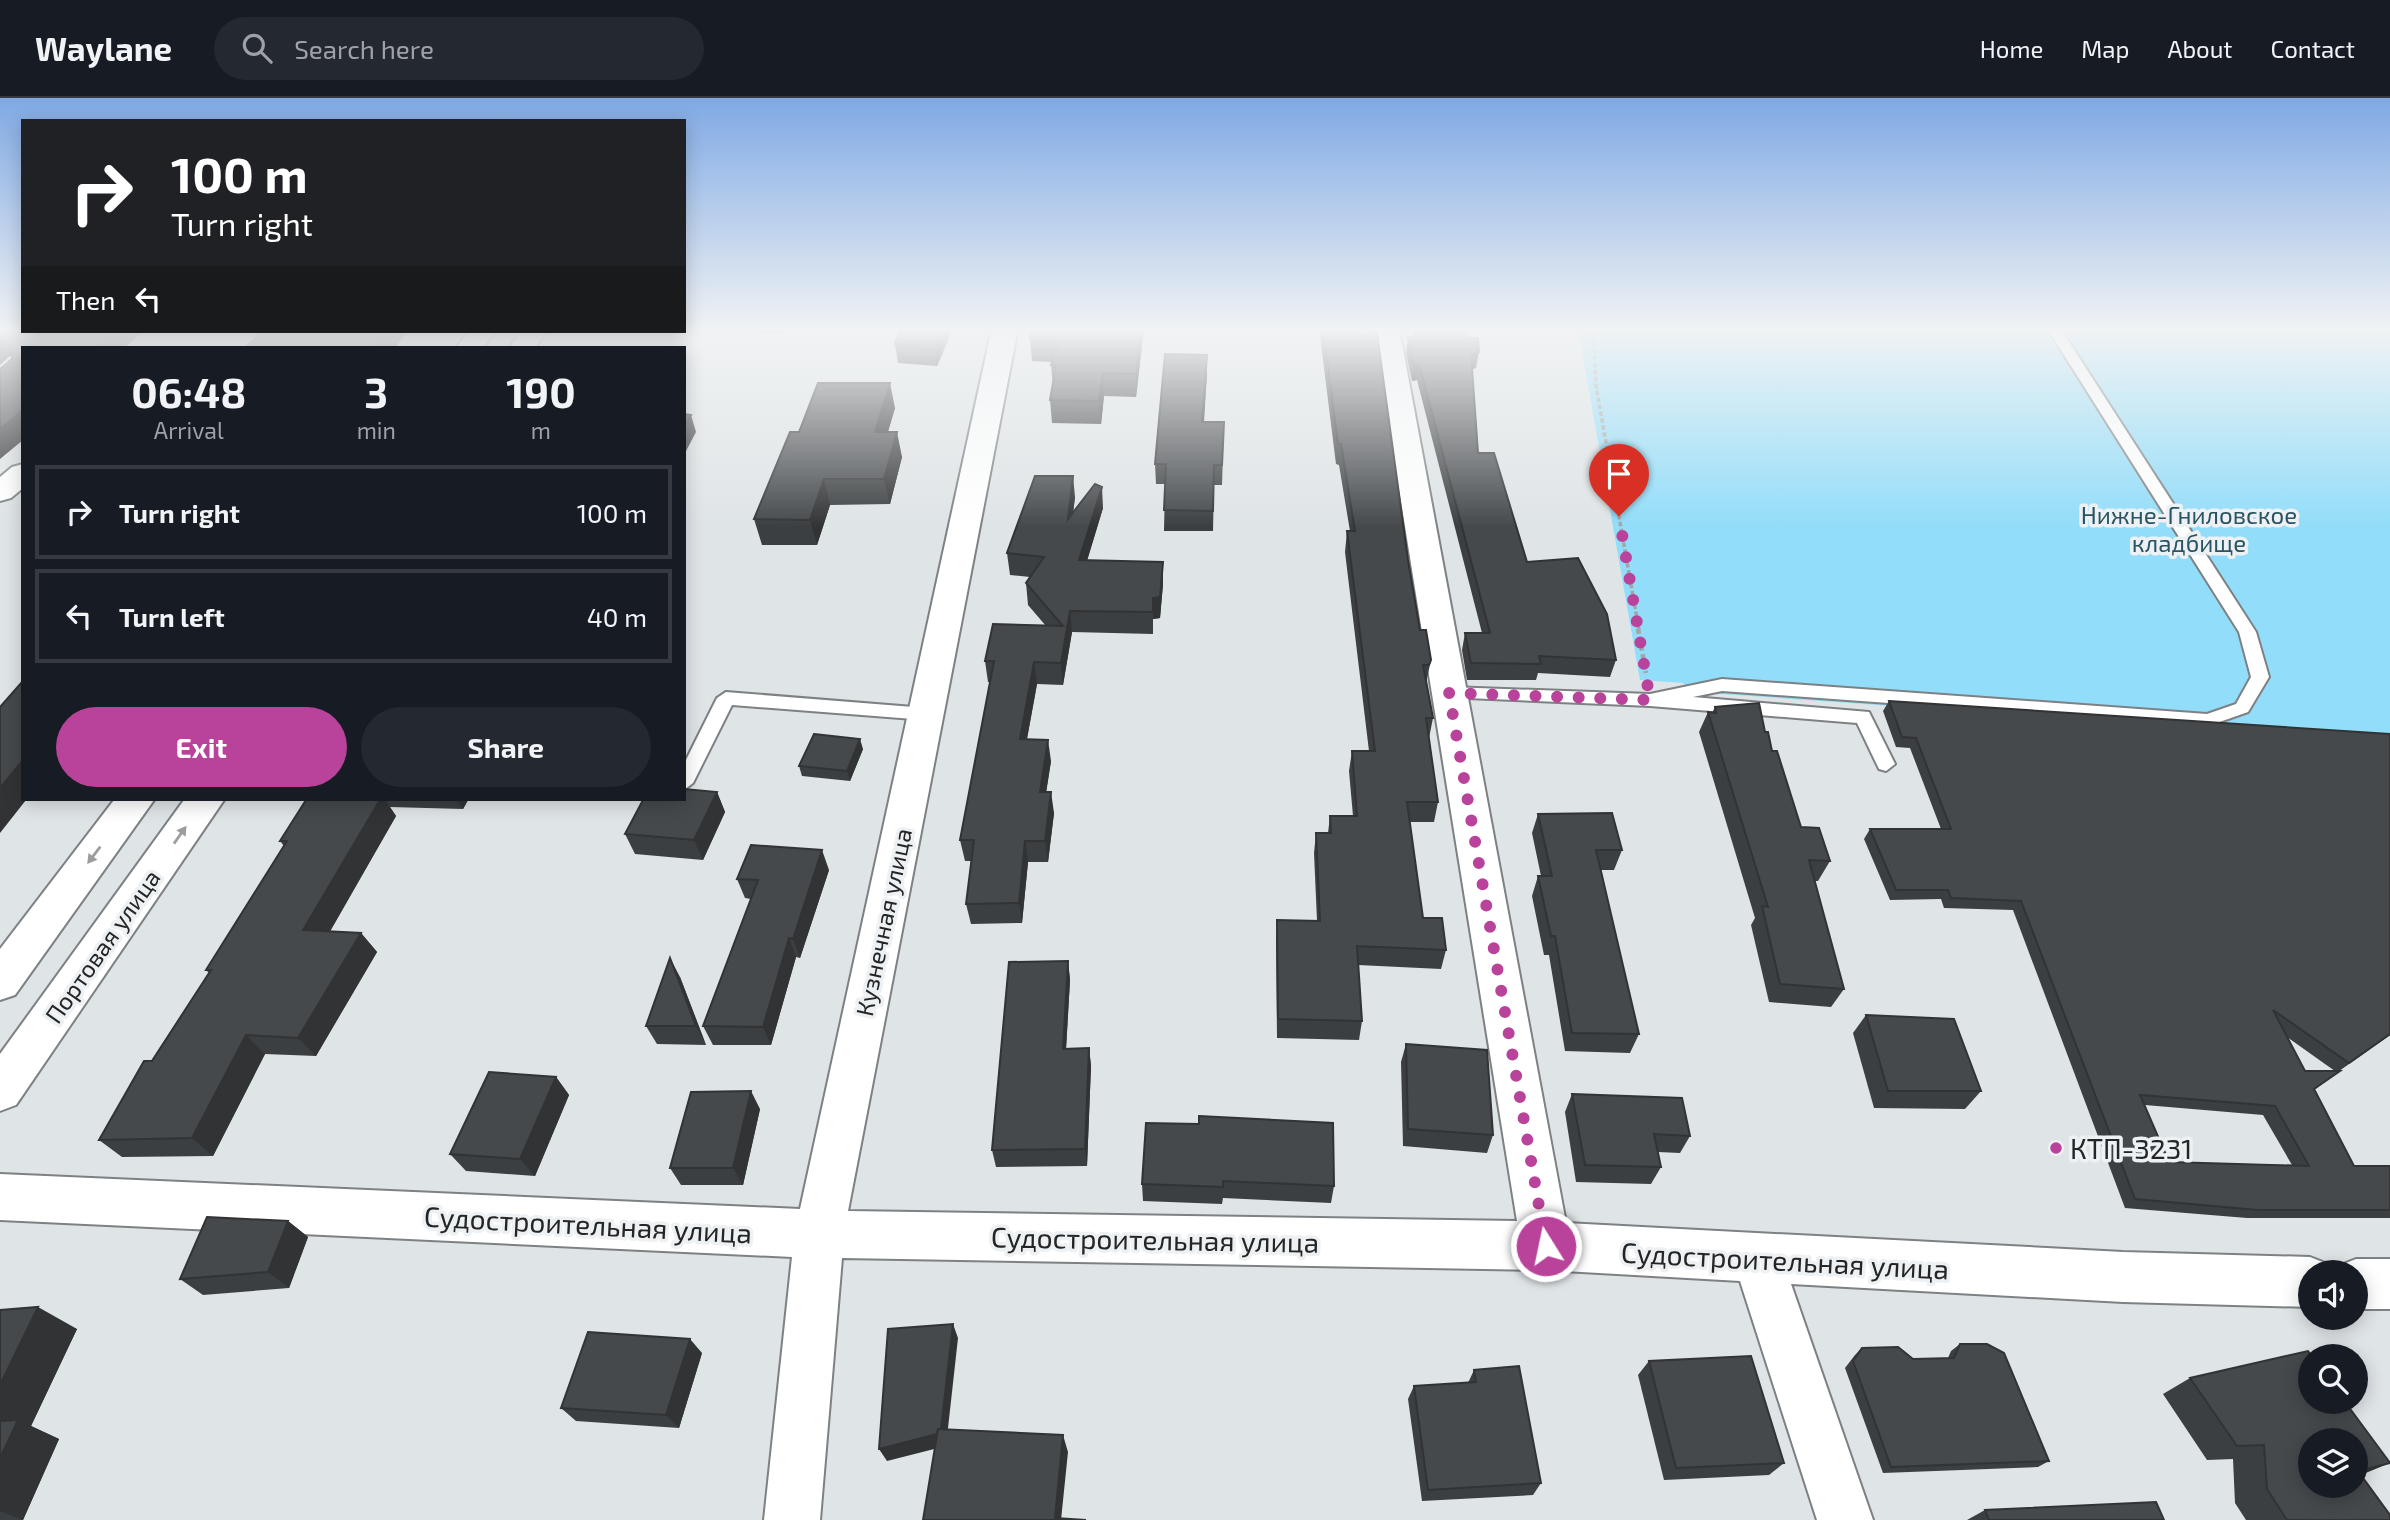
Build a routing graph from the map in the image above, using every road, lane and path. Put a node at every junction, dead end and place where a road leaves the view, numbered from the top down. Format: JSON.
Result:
{"nodes":[{"id":1,"x":991,"y":394,"type":"edge"},
{"id":2,"x":1397,"y":394,"type":"edge"},
{"id":3,"x":1597,"y":394,"type":"edge"},
{"id":4,"x":2095,"y":394,"type":"edge"},
{"id":5,"x":21,"y":475,"type":"edge"},
{"id":6,"x":0,"y":492,"type":"edge"},
{"id":7,"x":1449,"y":693,"type":"junction"},
{"id":8,"x":1650,"y":700,"type":"junction"},
{"id":9,"x":926,"y":714,"type":"junction"},
{"id":10,"x":1886,"y":764,"type":"dead end"},
{"id":11,"x":686,"y":779,"type":"edge"},
{"id":12,"x":134,"y":801,"type":"edge"},
{"id":13,"x":204,"y":801,"type":"edge"},
{"id":14,"x":0,"y":982,"type":"edge"},
{"id":15,"x":0,"y":1091,"type":"edge"},
{"id":16,"x":0,"y":1197,"type":"edge"},
{"id":17,"x":819,"y":1234,"type":"junction"},
{"id":18,"x":1546,"y":1246,"type":"junction"},
{"id":19,"x":1758,"y":1259,"type":"junction"},
{"id":20,"x":2298,"y":1282,"type":"edge"},
{"id":21,"x":792,"y":1520,"type":"edge"},
{"id":22,"x":1845,"y":1520,"type":"edge"}],
"edges":[{"from":1,"to":9,"type":"street","name":"Кузнечная улица"},
{"from":2,"to":7,"type":"street"},
{"from":3,"to":8,"type":"path"},
{"from":4,"to":8,"type":"lane"},
{"from":5,"to":6,"type":"street"},
{"from":7,"to":8,"type":"lane"},
{"from":7,"to":18,"type":"street"},
{"from":8,"to":10,"type":"lane"},
{"from":9,"to":11,"type":"lane"},
{"from":9,"to":17,"type":"street","name":"Кузнечная улица"},
{"from":12,"to":14,"type":"street","one_way":true},
{"from":15,"to":13,"type":"street","name":"Портовая улица","one_way":true},
{"from":16,"to":17,"type":"street","name":"Судостроительная улица"},
{"from":17,"to":18,"type":"street","name":"Судостроительная улица"},
{"from":17,"to":21,"type":"street","name":"Кузнечная улица"},
{"from":18,"to":19,"type":"street","name":"Судостроительная улица"},
{"from":19,"to":20,"type":"street","name":"Судостроительная улица"},
{"from":19,"to":22,"type":"street"}]}
